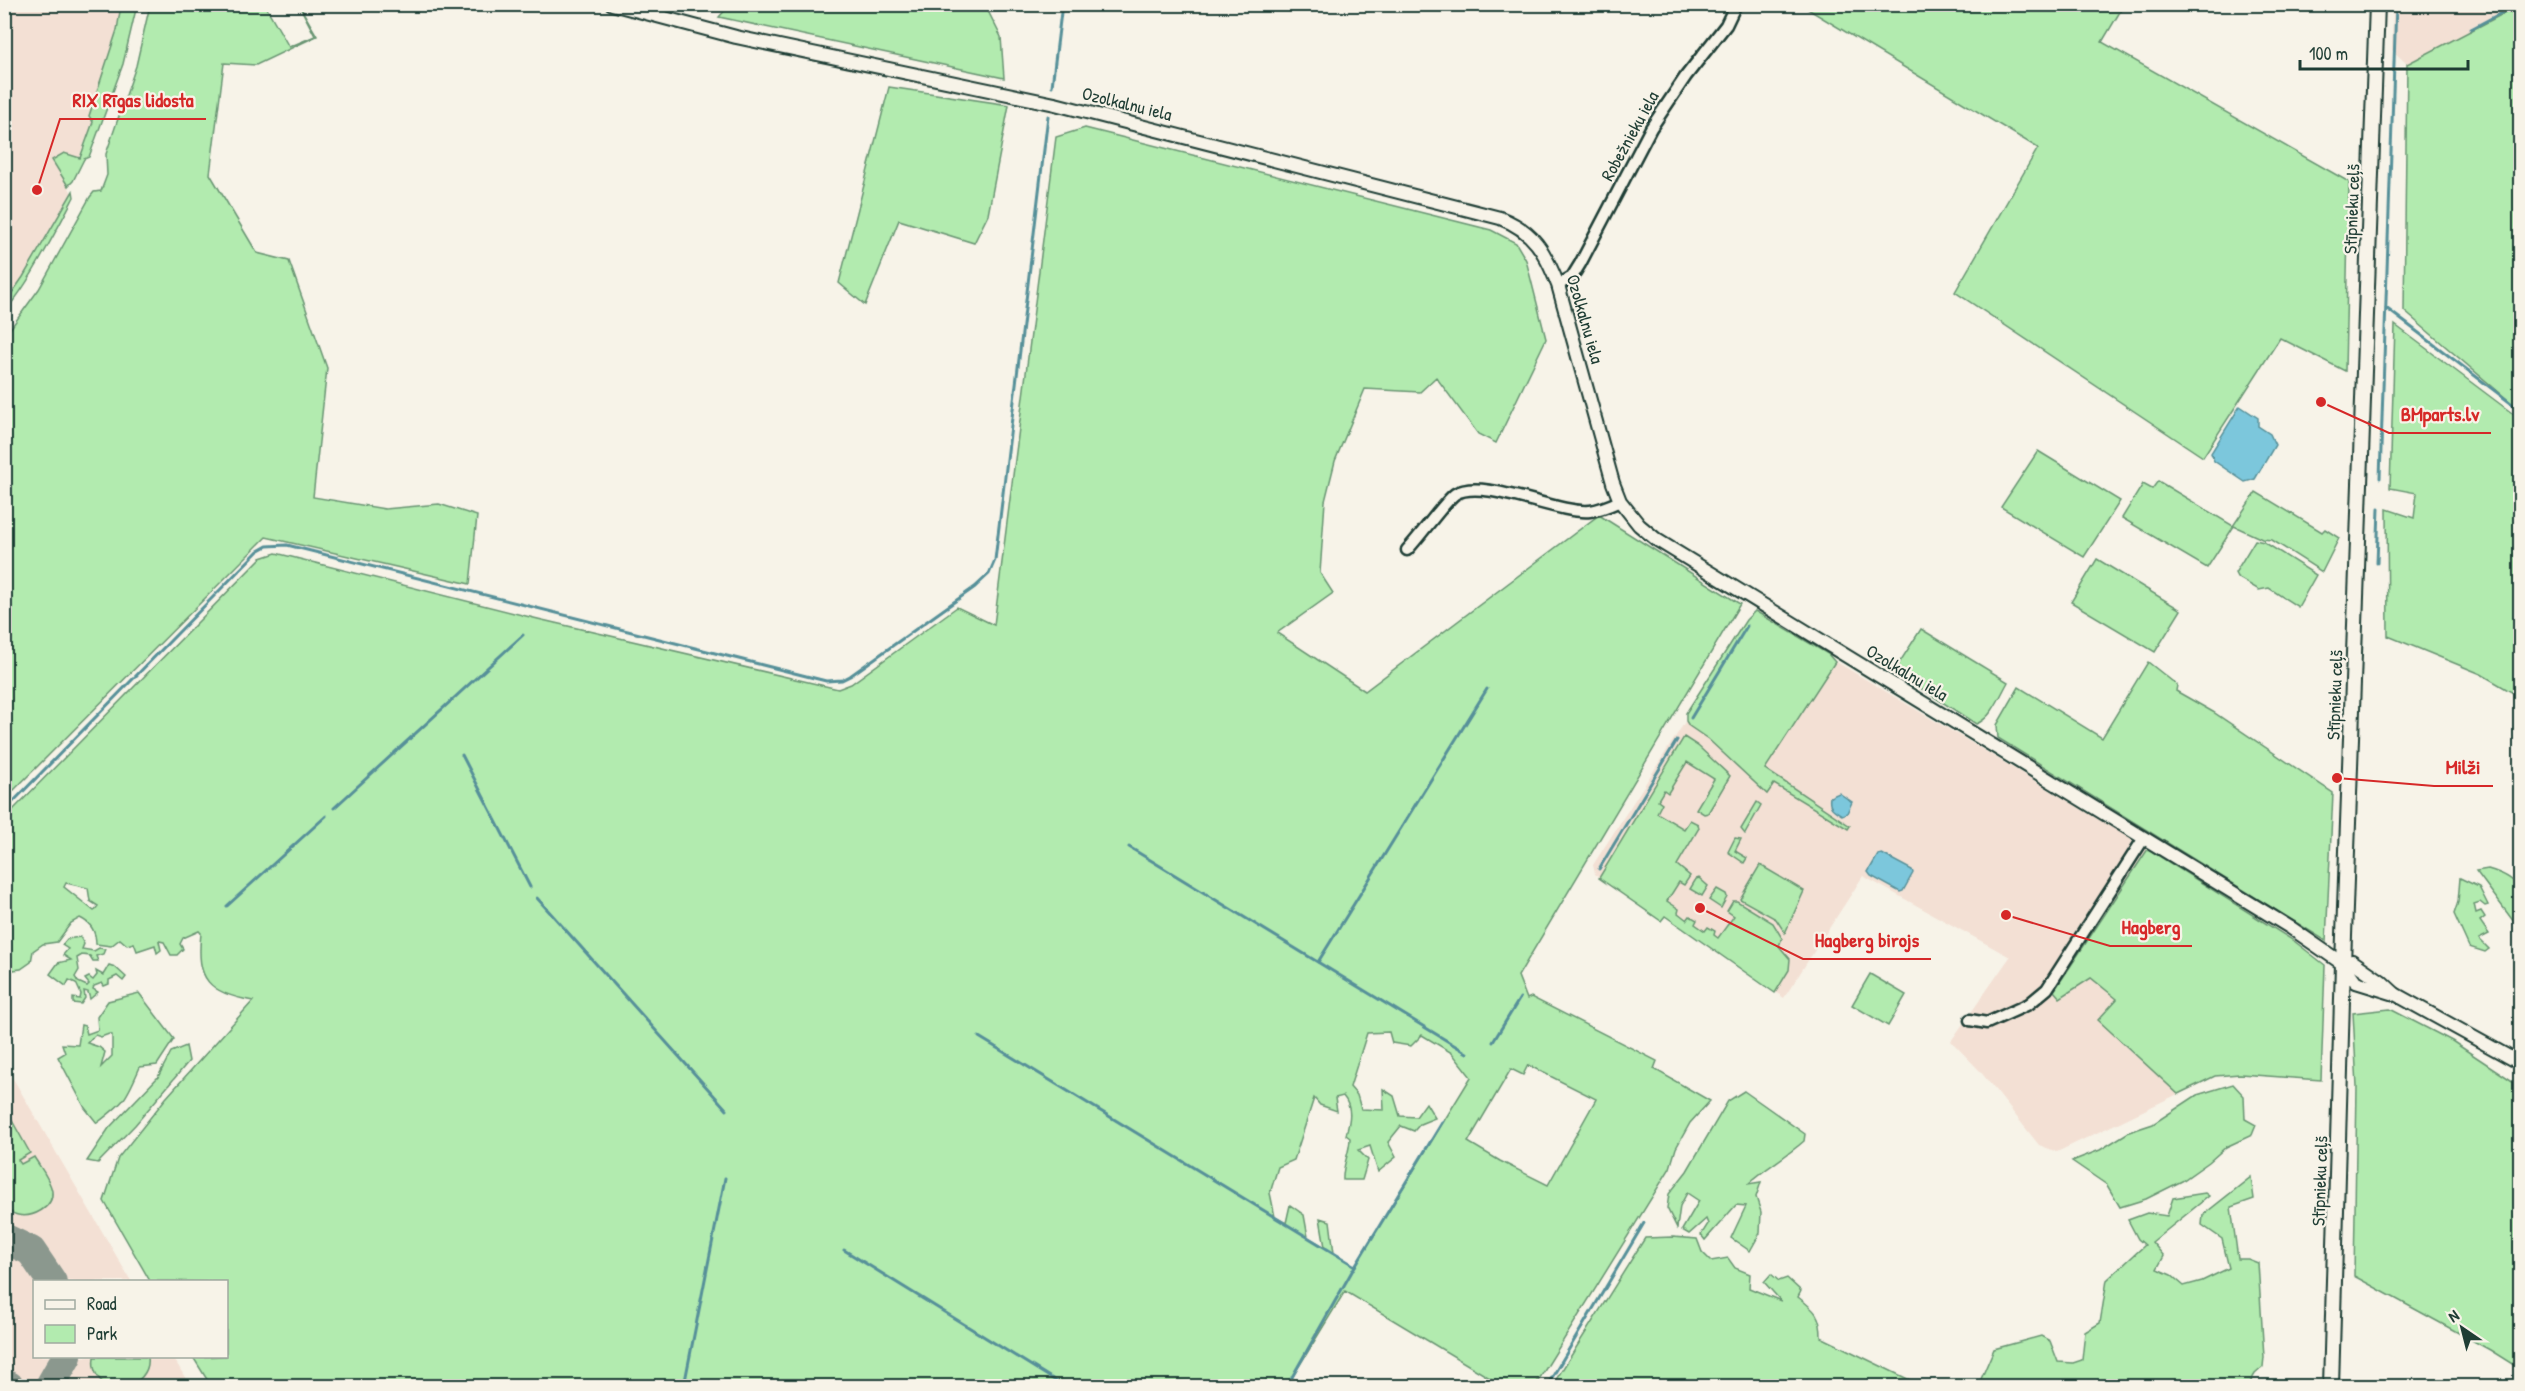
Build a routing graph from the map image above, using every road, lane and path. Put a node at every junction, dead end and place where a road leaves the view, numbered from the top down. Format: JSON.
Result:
{"nodes":[{"id":1,"x":612,"y":4,"type":"edge"},
{"id":2,"x":1736,"y":4,"type":"edge"},
{"id":3,"x":2377,"y":4,"type":"edge"},
{"id":4,"x":1558,"y":285,"type":"junction"},
{"id":5,"x":1620,"y":501,"type":"junction"},
{"id":6,"x":1407,"y":550,"type":"dead end"},
{"id":7,"x":2144,"y":838,"type":"junction"},
{"id":8,"x":2343,"y":964,"type":"junction"},
{"id":9,"x":1970,"y":1020,"type":"dead end"},
{"id":10,"x":2520,"y":1063,"type":"edge"},
{"id":11,"x":2331,"y":1386,"type":"edge"}],
"edges":[{"from":1,"to":4,"type":"street","name":"Ozolkalnu iela"},
{"from":2,"to":4,"type":"street","name":"Robežnieku iela"},
{"from":3,"to":8,"type":"main road","name":"Stīpnieku ceļš"},
{"from":4,"to":5,"type":"street","name":"Ozolkalnu iela"},
{"from":5,"to":6,"type":"street"},
{"from":5,"to":7,"type":"street","name":"Ozolkalnu iela"},
{"from":7,"to":8,"type":"street","name":"Ozolkalnu iela"},
{"from":7,"to":9,"type":"street"},
{"from":8,"to":10,"type":"street","name":"Ozolkalnu iela"},
{"from":8,"to":11,"type":"main road","name":"Stīpnieku ceļš"}]}
